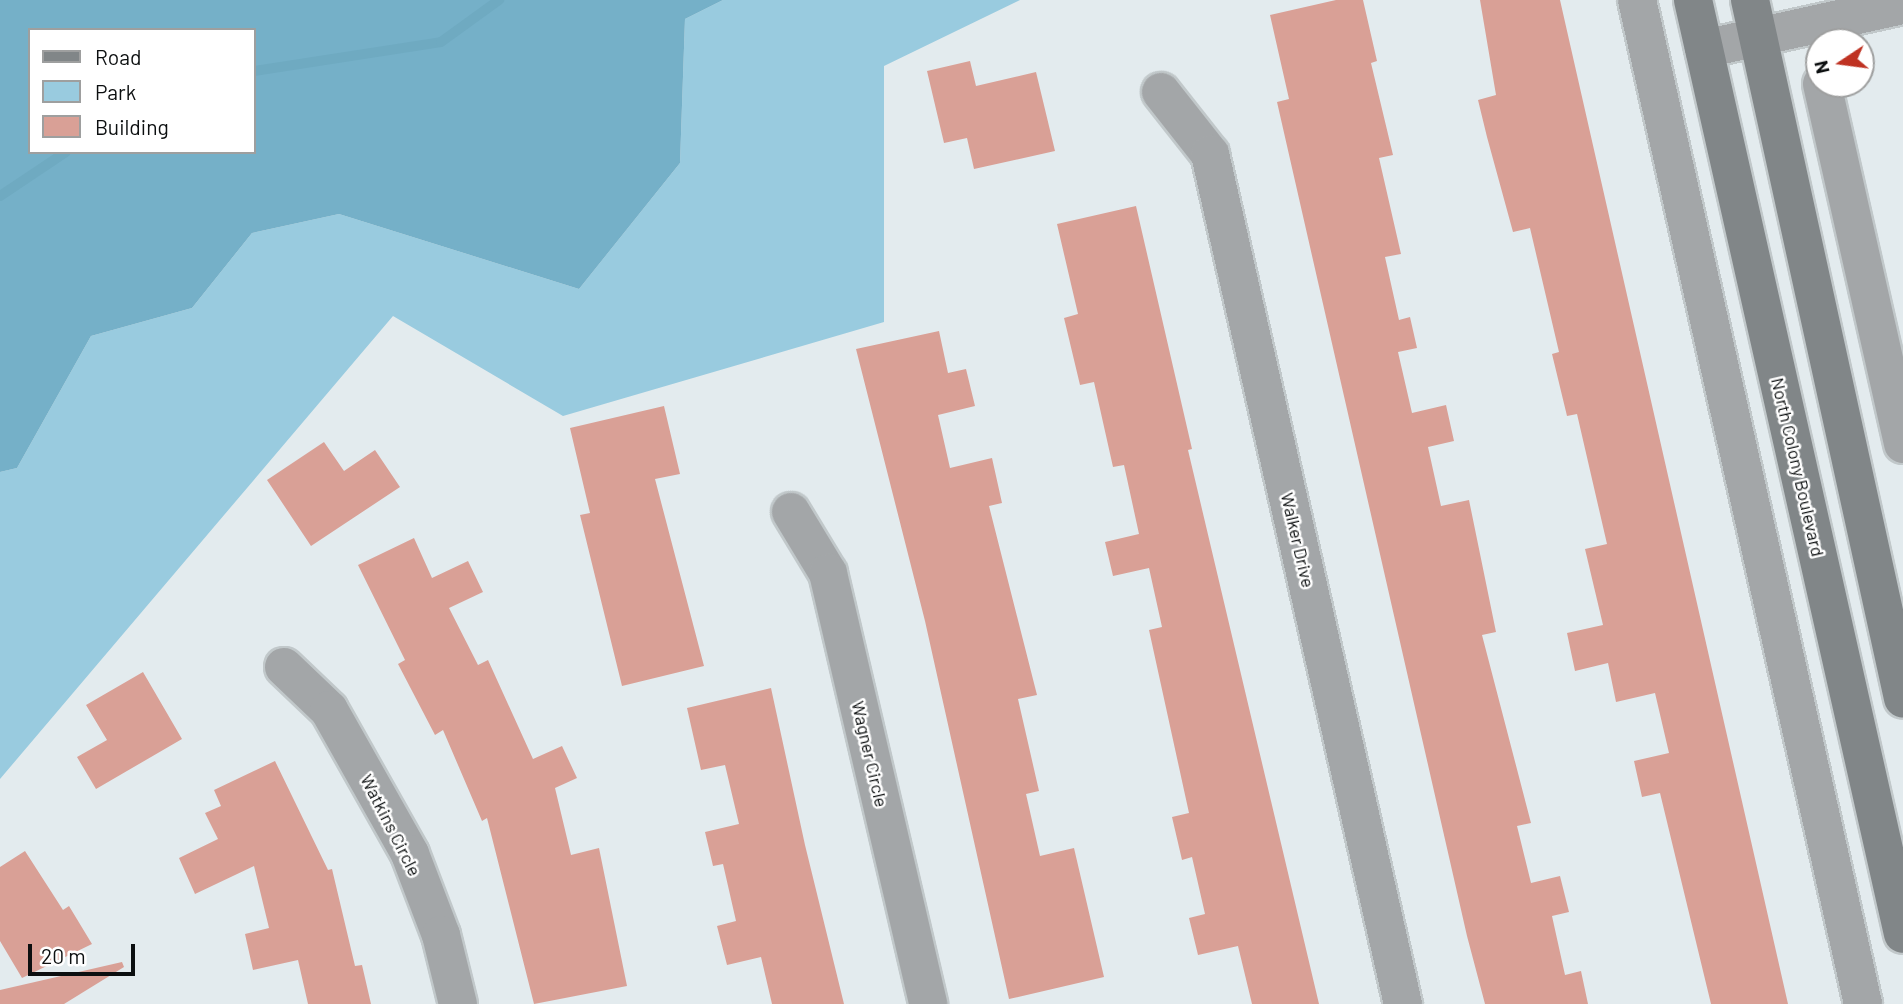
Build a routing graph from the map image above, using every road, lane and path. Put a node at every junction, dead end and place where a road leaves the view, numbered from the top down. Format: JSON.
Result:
{"nodes":[{"id":1,"x":1637,"y":0,"type":"edge"},
{"id":2,"x":1693,"y":0,"type":"edge"},
{"id":3,"x":1750,"y":0,"type":"edge"},
{"id":4,"x":1903,"y":5,"type":"edge"},
{"id":5,"x":1809,"y":26,"type":"joint"},
{"id":6,"x":1758,"y":36,"type":"junction"},
{"id":7,"x":1704,"y":49,"type":"junction"},
{"id":8,"x":1161,"y":92,"type":"dead end"},
{"id":9,"x":1825,"y":98,"type":"edge"},
{"id":10,"x":1903,"y":444,"type":"edge"},
{"id":11,"x":791,"y":512,"type":"dead end"},
{"id":12,"x":284,"y":667,"type":"dead end"},
{"id":13,"x":1903,"y":698,"type":"edge"},
{"id":14,"x":1903,"y":934,"type":"edge"},
{"id":15,"x":458,"y":1004,"type":"edge"},
{"id":16,"x":928,"y":1004,"type":"edge"},
{"id":17,"x":1403,"y":1004,"type":"edge"},
{"id":18,"x":1863,"y":1004,"type":"edge"}],
"edges":[{"from":1,"to":18,"type":"street"},
{"from":2,"to":7,"type":"main road","name":"North Colony Boulevard"},
{"from":3,"to":6,"type":"main road"},
{"from":4,"to":5,"type":"street"},
{"from":5,"to":6,"type":"street"},
{"from":6,"to":7,"type":"street"},
{"from":6,"to":13,"type":"main road"},
{"from":7,"to":14,"type":"main road","name":"North Colony Boulevard"},
{"from":8,"to":17,"type":"street","name":"Walker Drive"},
{"from":9,"to":10,"type":"street"},
{"from":11,"to":16,"type":"street","name":"Wagner Circle"},
{"from":12,"to":15,"type":"street","name":"Watkins Circle"}]}
